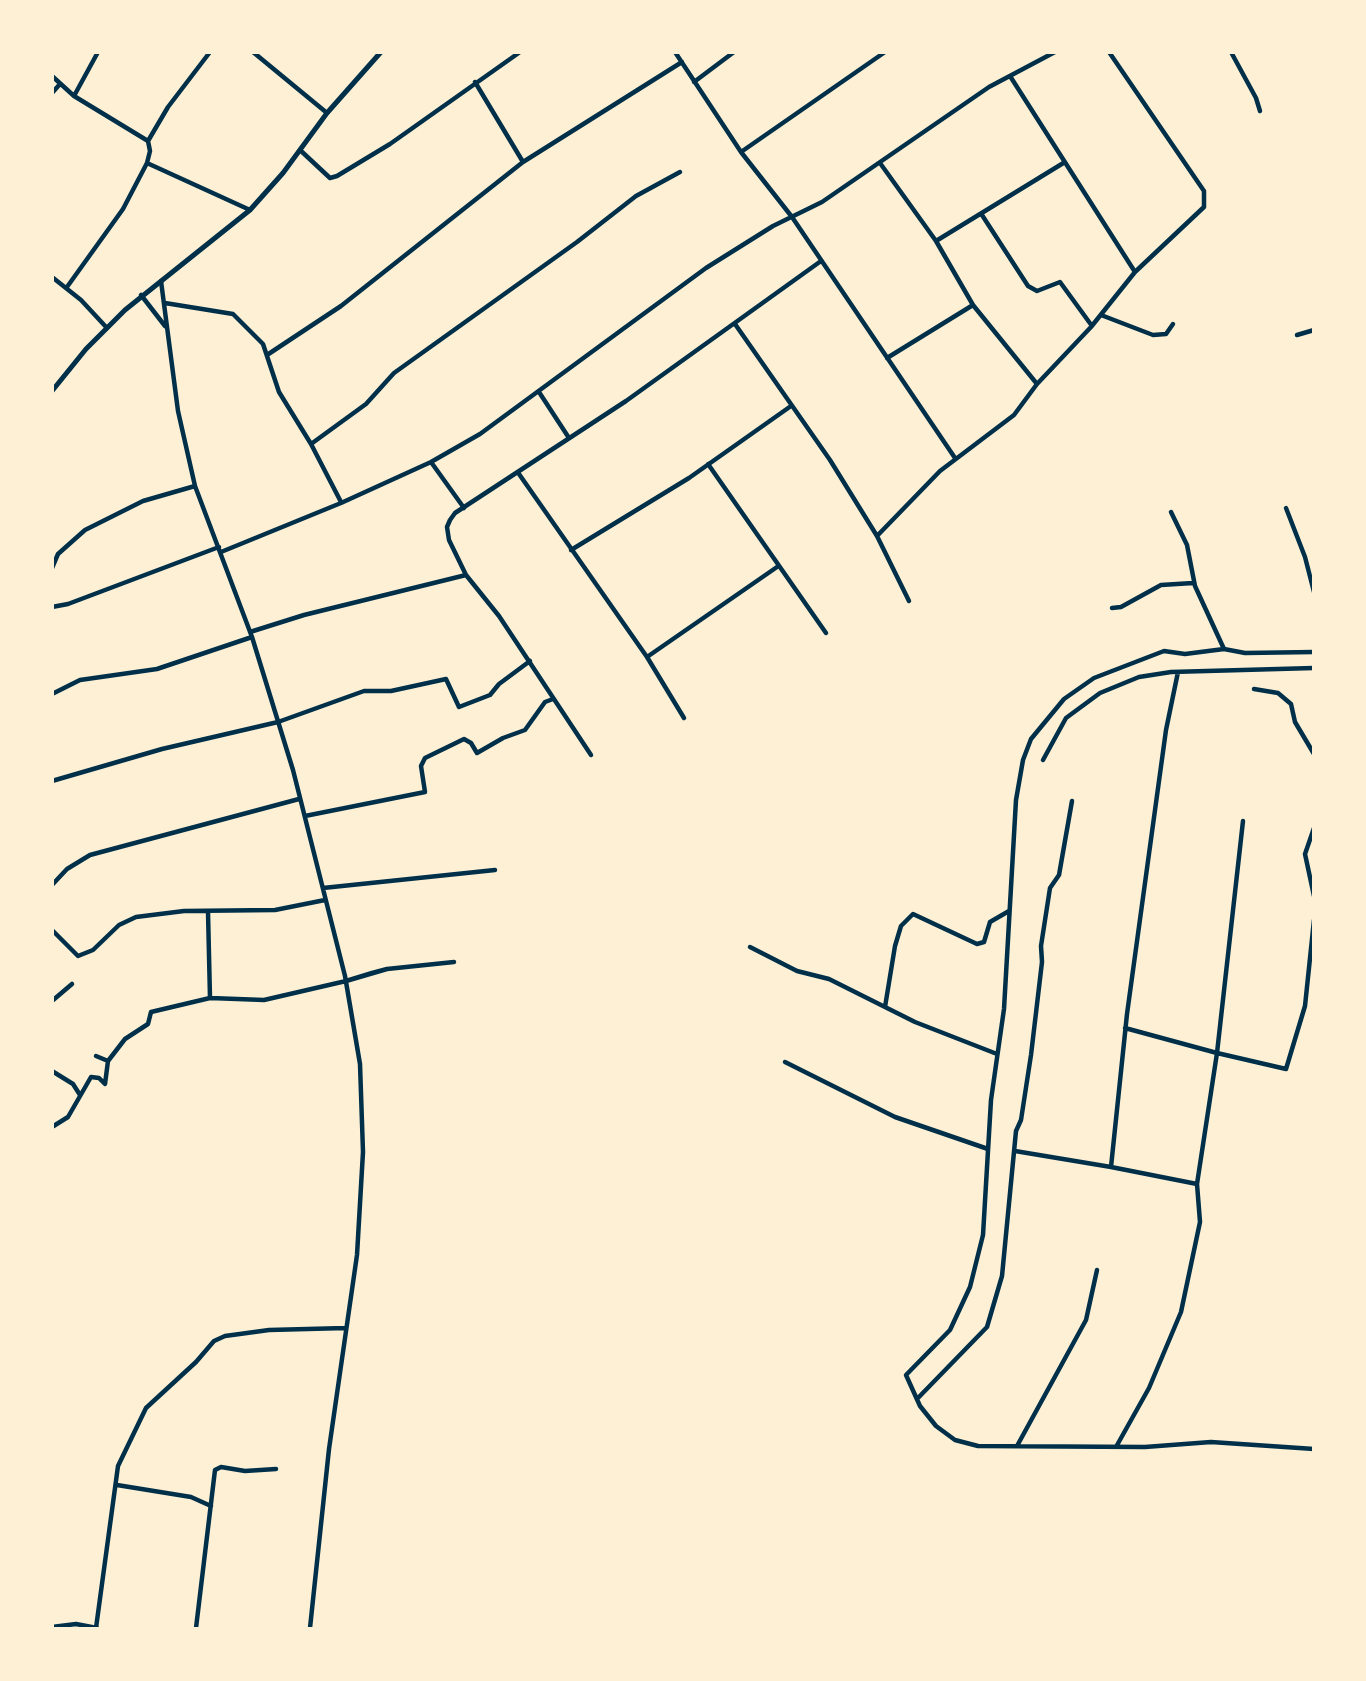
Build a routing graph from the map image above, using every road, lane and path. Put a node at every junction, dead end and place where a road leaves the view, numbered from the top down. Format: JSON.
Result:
{"nodes":[{"id":1,"x":99,"y":52,"type":"edge"},
{"id":2,"x":210,"y":52,"type":"edge"},
{"id":3,"x":253,"y":52,"type":"edge"},
{"id":4,"x":380,"y":52,"type":"edge"},
{"id":5,"x":520,"y":52,"type":"edge"},
{"id":6,"x":675,"y":52,"type":"edge"},
{"id":7,"x":734,"y":52,"type":"edge"},
{"id":8,"x":885,"y":52,"type":"edge"},
{"id":9,"x":1055,"y":52,"type":"edge"},
{"id":10,"x":1109,"y":52,"type":"edge"},
{"id":11,"x":1231,"y":52,"type":"edge"},
{"id":12,"x":682,"y":62,"type":"junction"},
{"id":13,"x":52,"y":76,"type":"edge"},
{"id":14,"x":1010,"y":76,"type":"junction"},
{"id":15,"x":474,"y":82,"type":"junction"},
{"id":16,"x":694,"y":82,"type":"junction"},
{"id":17,"x":60,"y":84,"type":"junction"},
{"id":18,"x":53,"y":92,"type":"edge"},
{"id":19,"x":74,"y":96,"type":"junction"},
{"id":20,"x":1260,"y":111,"type":"dead end"},
{"id":21,"x":327,"y":113,"type":"junction"},
{"id":22,"x":148,"y":141,"type":"junction"},
{"id":23,"x":300,"y":150,"type":"junction"},
{"id":24,"x":741,"y":152,"type":"junction"},
{"id":25,"x":523,"y":162,"type":"junction"},
{"id":26,"x":1065,"y":162,"type":"junction"},
{"id":27,"x":147,"y":163,"type":"junction"},
{"id":28,"x":880,"y":163,"type":"junction"},
{"id":29,"x":680,"y":172,"type":"dead end"},
{"id":30,"x":250,"y":210,"type":"junction"},
{"id":31,"x":982,"y":215,"type":"junction"},
{"id":32,"x":792,"y":217,"type":"junction"},
{"id":33,"x":936,"y":241,"type":"junction"},
{"id":34,"x":821,"y":261,"type":"junction"},
{"id":35,"x":1135,"y":272,"type":"junction"},
{"id":36,"x":52,"y":277,"type":"edge"},
{"id":37,"x":161,"y":279,"type":"junction"},
{"id":38,"x":67,"y":287,"type":"junction"},
{"id":39,"x":141,"y":295,"type":"junction"},
{"id":40,"x":165,"y":303,"type":"junction"},
{"id":41,"x":973,"y":305,"type":"junction"},
{"id":42,"x":1101,"y":315,"type":"junction"},
{"id":43,"x":735,"y":324,"type":"junction"},
{"id":44,"x":1173,"y":324,"type":"dead end"},
{"id":45,"x":1092,"y":326,"type":"junction"},
{"id":46,"x":166,"y":327,"type":"junction"},
{"id":47,"x":107,"y":328,"type":"junction"},
{"id":48,"x":1314,"y":330,"type":"edge"},
{"id":49,"x":1297,"y":335,"type":"dead end"},
{"id":50,"x":267,"y":355,"type":"junction"},
{"id":51,"x":887,"y":358,"type":"junction"},
{"id":52,"x":1037,"y":384,"type":"junction"},
{"id":53,"x":52,"y":391,"type":"edge"},
{"id":54,"x":539,"y":392,"type":"junction"},
{"id":55,"x":791,"y":406,"type":"junction"},
{"id":56,"x":569,"y":438,"type":"junction"},
{"id":57,"x":311,"y":444,"type":"junction"},
{"id":58,"x":955,"y":458,"type":"junction"},
{"id":59,"x":431,"y":462,"type":"junction"},
{"id":60,"x":708,"y":464,"type":"junction"},
{"id":61,"x":519,"y":474,"type":"junction"},
{"id":62,"x":195,"y":486,"type":"junction"},
{"id":63,"x":341,"y":503,"type":"junction"},
{"id":64,"x":464,"y":508,"type":"junction"},
{"id":65,"x":1286,"y":508,"type":"dead end"},
{"id":66,"x":1171,"y":512,"type":"dead end"},
{"id":67,"x":877,"y":536,"type":"junction"},
{"id":68,"x":220,"y":550,"type":"junction"},
{"id":69,"x":571,"y":550,"type":"junction"},
{"id":70,"x":777,"y":567,"type":"junction"},
{"id":71,"x":52,"y":568,"type":"edge"},
{"id":72,"x":466,"y":575,"type":"junction"},
{"id":73,"x":1194,"y":583,"type":"junction"},
{"id":74,"x":1314,"y":592,"type":"edge"},
{"id":75,"x":909,"y":601,"type":"dead end"},
{"id":76,"x":52,"y":607,"type":"edge"},
{"id":77,"x":1112,"y":608,"type":"dead end"},
{"id":78,"x":826,"y":633,"type":"dead end"},
{"id":79,"x":251,"y":634,"type":"junction"},
{"id":80,"x":1224,"y":649,"type":"junction"},
{"id":81,"x":1314,"y":652,"type":"edge"},
{"id":82,"x":647,"y":657,"type":"junction"},
{"id":83,"x":530,"y":661,"type":"junction"},
{"id":84,"x":1314,"y":668,"type":"edge"},
{"id":85,"x":1178,"y":672,"type":"junction"},
{"id":86,"x":1254,"y":689,"type":"dead end"},
{"id":87,"x":52,"y":695,"type":"edge"},
{"id":88,"x":553,"y":699,"type":"junction"},
{"id":89,"x":684,"y":718,"type":"dead end"},
{"id":90,"x":278,"y":722,"type":"junction"},
{"id":91,"x":1314,"y":754,"type":"edge"},
{"id":92,"x":591,"y":755,"type":"dead end"},
{"id":93,"x":1043,"y":760,"type":"dead end"},
{"id":94,"x":52,"y":781,"type":"edge"},
{"id":95,"x":299,"y":798,"type":"junction"},
{"id":96,"x":1072,"y":801,"type":"dead end"},
{"id":97,"x":305,"y":816,"type":"junction"},
{"id":98,"x":1243,"y":821,"type":"dead end"},
{"id":99,"x":1314,"y":828,"type":"edge"},
{"id":100,"x":495,"y":870,"type":"dead end"},
{"id":101,"x":52,"y":885,"type":"edge"},
{"id":102,"x":323,"y":888,"type":"junction"},
{"id":103,"x":1314,"y":896,"type":"edge"},
{"id":104,"x":325,"y":900,"type":"junction"},
{"id":105,"x":1010,"y":910,"type":"junction"},
{"id":106,"x":208,"y":912,"type":"junction"},
{"id":107,"x":1314,"y":920,"type":"edge"},
{"id":108,"x":52,"y":930,"type":"edge"},
{"id":109,"x":750,"y":947,"type":"dead end"},
{"id":110,"x":454,"y":962,"type":"dead end"},
{"id":111,"x":346,"y":981,"type":"junction"},
{"id":112,"x":72,"y":984,"type":"dead end"},
{"id":113,"x":210,"y":998,"type":"junction"},
{"id":114,"x":52,"y":1000,"type":"edge"},
{"id":115,"x":885,"y":1007,"type":"junction"},
{"id":116,"x":1125,"y":1028,"type":"junction"},
{"id":117,"x":997,"y":1054,"type":"junction"},
{"id":118,"x":1217,"y":1054,"type":"junction"},
{"id":119,"x":96,"y":1056,"type":"dead end"},
{"id":120,"x":108,"y":1061,"type":"junction"},
{"id":121,"x":785,"y":1062,"type":"dead end"},
{"id":122,"x":52,"y":1071,"type":"edge"},
{"id":123,"x":80,"y":1095,"type":"junction"},
{"id":124,"x":52,"y":1127,"type":"edge"},
{"id":125,"x":988,"y":1149,"type":"junction"},
{"id":126,"x":1015,"y":1151,"type":"junction"},
{"id":127,"x":1111,"y":1167,"type":"junction"},
{"id":128,"x":1198,"y":1184,"type":"junction"},
{"id":129,"x":1097,"y":1269,"type":"dead end"},
{"id":130,"x":346,"y":1328,"type":"junction"},
{"id":131,"x":916,"y":1398,"type":"junction"},
{"id":132,"x":1017,"y":1447,"type":"junction"},
{"id":133,"x":1116,"y":1447,"type":"junction"},
{"id":134,"x":1314,"y":1449,"type":"edge"},
{"id":135,"x":276,"y":1469,"type":"dead end"},
{"id":136,"x":117,"y":1485,"type":"junction"},
{"id":137,"x":211,"y":1506,"type":"junction"},
{"id":138,"x":52,"y":1627,"type":"edge"},
{"id":139,"x":96,"y":1628,"type":"edge"},
{"id":140,"x":196,"y":1629,"type":"edge"},
{"id":141,"x":310,"y":1629,"type":"edge"}],
"edges":[{"from":1,"to":19,"type":"street"},
{"from":2,"to":22,"type":"street"},
{"from":3,"to":21,"type":"street"},
{"from":4,"to":21,"type":"street"},
{"from":5,"to":15,"type":"street"},
{"from":6,"to":12,"type":"street"},
{"from":7,"to":16,"type":"street"},
{"from":8,"to":24,"type":"street"},
{"from":9,"to":14,"type":"street"},
{"from":10,"to":35,"type":"street"},
{"from":11,"to":20,"type":"street"},
{"from":12,"to":16,"type":"street"},
{"from":12,"to":25,"type":"street"},
{"from":13,"to":17,"type":"street"},
{"from":14,"to":26,"type":"street"},
{"from":14,"to":28,"type":"street"},
{"from":15,"to":23,"type":"street"},
{"from":15,"to":25,"type":"street"},
{"from":16,"to":24,"type":"street"},
{"from":17,"to":18,"type":"street"},
{"from":17,"to":19,"type":"street"},
{"from":19,"to":22,"type":"street"},
{"from":21,"to":23,"type":"street"},
{"from":22,"to":27,"type":"street"},
{"from":23,"to":30,"type":"street"},
{"from":24,"to":32,"type":"street"},
{"from":25,"to":50,"type":"street"},
{"from":26,"to":31,"type":"street"},
{"from":26,"to":35,"type":"street"},
{"from":27,"to":30,"type":"street"},
{"from":27,"to":38,"type":"street"},
{"from":28,"to":32,"type":"street"},
{"from":28,"to":33,"type":"street"},
{"from":29,"to":57,"type":"street"},
{"from":30,"to":37,"type":"street"},
{"from":31,"to":33,"type":"street"},
{"from":31,"to":45,"type":"street"},
{"from":32,"to":34,"type":"street"},
{"from":32,"to":54,"type":"street"},
{"from":33,"to":41,"type":"street"},
{"from":34,"to":43,"type":"street"},
{"from":34,"to":51,"type":"street"},
{"from":35,"to":42,"type":"street"},
{"from":36,"to":38,"type":"street"},
{"from":37,"to":39,"type":"street"},
{"from":37,"to":40,"type":"street"},
{"from":38,"to":47,"type":"street"},
{"from":39,"to":46,"type":"street"},
{"from":39,"to":47,"type":"street"},
{"from":40,"to":46,"type":"street"},
{"from":40,"to":50,"type":"street"},
{"from":41,"to":51,"type":"street"},
{"from":41,"to":52,"type":"street"},
{"from":42,"to":44,"type":"street"},
{"from":42,"to":45,"type":"street"},
{"from":43,"to":55,"type":"street"},
{"from":43,"to":56,"type":"street"},
{"from":45,"to":52,"type":"street"},
{"from":46,"to":62,"type":"street"},
{"from":47,"to":53,"type":"street"},
{"from":48,"to":49,"type":"street"},
{"from":50,"to":57,"type":"street"},
{"from":51,"to":58,"type":"street"},
{"from":52,"to":58,"type":"street"},
{"from":54,"to":56,"type":"street"},
{"from":54,"to":59,"type":"street"},
{"from":55,"to":60,"type":"street"},
{"from":55,"to":67,"type":"street"},
{"from":56,"to":61,"type":"street"},
{"from":57,"to":63,"type":"street"},
{"from":58,"to":67,"type":"street"},
{"from":59,"to":63,"type":"street"},
{"from":59,"to":64,"type":"street"},
{"from":60,"to":69,"type":"street"},
{"from":60,"to":70,"type":"street"},
{"from":61,"to":64,"type":"street"},
{"from":61,"to":69,"type":"street"},
{"from":62,"to":68,"type":"street"},
{"from":62,"to":71,"type":"street"},
{"from":63,"to":68,"type":"street"},
{"from":64,"to":72,"type":"street"},
{"from":65,"to":74,"type":"street"},
{"from":66,"to":73,"type":"street"},
{"from":67,"to":75,"type":"street"},
{"from":68,"to":76,"type":"street"},
{"from":68,"to":79,"type":"street"},
{"from":69,"to":82,"type":"street"},
{"from":70,"to":78,"type":"street"},
{"from":70,"to":82,"type":"street"},
{"from":72,"to":79,"type":"street"},
{"from":72,"to":83,"type":"street"},
{"from":73,"to":77,"type":"street"},
{"from":73,"to":80,"type":"street"},
{"from":79,"to":87,"type":"street"},
{"from":79,"to":90,"type":"street"},
{"from":80,"to":81,"type":"street"},
{"from":80,"to":105,"type":"street"},
{"from":82,"to":89,"type":"street"},
{"from":83,"to":88,"type":"street"},
{"from":83,"to":90,"type":"street"},
{"from":84,"to":85,"type":"street"},
{"from":85,"to":93,"type":"street"},
{"from":85,"to":116,"type":"street"},
{"from":86,"to":91,"type":"street"},
{"from":88,"to":92,"type":"street"},
{"from":88,"to":97,"type":"street"},
{"from":90,"to":94,"type":"street"},
{"from":90,"to":95,"type":"street"},
{"from":95,"to":97,"type":"street"},
{"from":95,"to":101,"type":"street"},
{"from":96,"to":126,"type":"street"},
{"from":97,"to":102,"type":"street"},
{"from":98,"to":118,"type":"street"},
{"from":99,"to":103,"type":"street"},
{"from":100,"to":102,"type":"street"},
{"from":102,"to":104,"type":"street"},
{"from":104,"to":106,"type":"street"},
{"from":104,"to":111,"type":"street"},
{"from":105,"to":115,"type":"street"},
{"from":105,"to":117,"type":"street"},
{"from":106,"to":108,"type":"street"},
{"from":106,"to":113,"type":"street"},
{"from":107,"to":118,"type":"street"},
{"from":109,"to":115,"type":"street"},
{"from":110,"to":111,"type":"street"},
{"from":111,"to":113,"type":"street"},
{"from":111,"to":130,"type":"street"},
{"from":112,"to":114,"type":"street"},
{"from":113,"to":120,"type":"street"},
{"from":115,"to":117,"type":"street"},
{"from":116,"to":118,"type":"street"},
{"from":116,"to":127,"type":"street"},
{"from":117,"to":125,"type":"street"},
{"from":118,"to":128,"type":"street"},
{"from":119,"to":120,"type":"street"},
{"from":120,"to":123,"type":"street"},
{"from":121,"to":125,"type":"street"},
{"from":122,"to":123,"type":"street"},
{"from":123,"to":124,"type":"street"},
{"from":125,"to":131,"type":"street"},
{"from":126,"to":127,"type":"street"},
{"from":126,"to":131,"type":"street"},
{"from":127,"to":128,"type":"street"},
{"from":128,"to":133,"type":"street"},
{"from":129,"to":132,"type":"street"},
{"from":130,"to":136,"type":"street"},
{"from":130,"to":141,"type":"street"},
{"from":131,"to":132,"type":"street"},
{"from":132,"to":133,"type":"street"},
{"from":133,"to":134,"type":"street"},
{"from":135,"to":137,"type":"street"},
{"from":136,"to":137,"type":"street"},
{"from":136,"to":139,"type":"street"},
{"from":137,"to":140,"type":"street"},
{"from":138,"to":139,"type":"street"}]}
